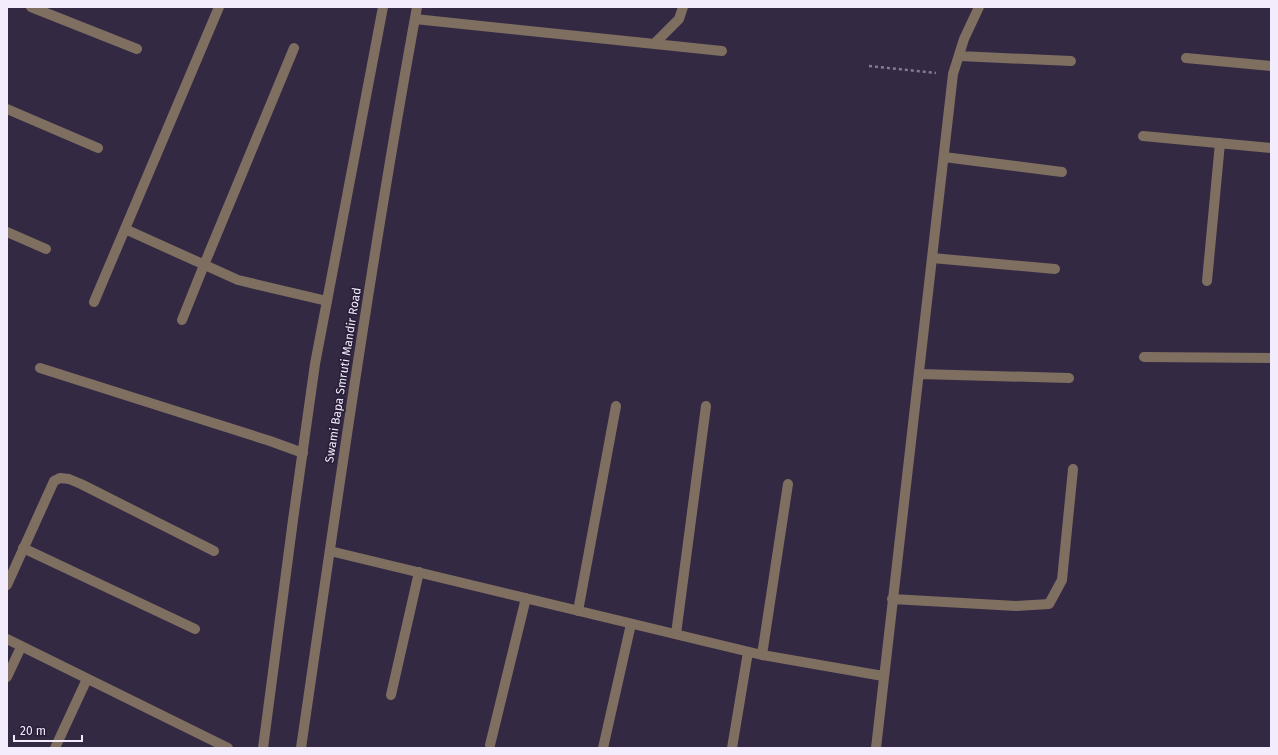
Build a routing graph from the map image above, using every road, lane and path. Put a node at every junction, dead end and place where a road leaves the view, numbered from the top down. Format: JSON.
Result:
{"nodes":[{"id":1,"x":31,"y":7,"type":"edge"},
{"id":2,"x":219,"y":7,"type":"edge"},
{"id":3,"x":383,"y":7,"type":"edge"},
{"id":4,"x":417,"y":7,"type":"edge"},
{"id":5,"x":683,"y":7,"type":"edge"},
{"id":6,"x":979,"y":7,"type":"edge"},
{"id":7,"x":415,"y":19,"type":"junction"},
{"id":8,"x":654,"y":44,"type":"junction"},
{"id":9,"x":294,"y":48,"type":"dead end"},
{"id":10,"x":137,"y":49,"type":"dead end"},
{"id":11,"x":722,"y":51,"type":"dead end"},
{"id":12,"x":959,"y":56,"type":"junction"},
{"id":13,"x":1186,"y":58,"type":"dead end"},
{"id":14,"x":1072,"y":61,"type":"dead end"},
{"id":15,"x":869,"y":66,"type":"dead end"},
{"id":16,"x":1271,"y":66,"type":"edge"},
{"id":17,"x":953,"y":74,"type":"junction"},
{"id":18,"x":7,"y":109,"type":"edge"},
{"id":19,"x":1143,"y":136,"type":"dead end"},
{"id":20,"x":1220,"y":143,"type":"junction"},
{"id":21,"x":98,"y":148,"type":"dead end"},
{"id":22,"x":1271,"y":148,"type":"edge"},
{"id":23,"x":944,"y":157,"type":"junction"},
{"id":24,"x":1062,"y":172,"type":"dead end"},
{"id":25,"x":125,"y":229,"type":"junction"},
{"id":26,"x":7,"y":232,"type":"edge"},
{"id":27,"x":46,"y":249,"type":"dead end"},
{"id":28,"x":932,"y":258,"type":"junction"},
{"id":29,"x":204,"y":265,"type":"junction"},
{"id":30,"x":1055,"y":269,"type":"dead end"},
{"id":31,"x":1207,"y":281,"type":"dead end"},
{"id":32,"x":327,"y":301,"type":"junction"},
{"id":33,"x":94,"y":302,"type":"dead end"},
{"id":34,"x":182,"y":320,"type":"dead end"},
{"id":35,"x":1144,"y":357,"type":"dead end"},
{"id":36,"x":1271,"y":358,"type":"edge"},
{"id":37,"x":40,"y":368,"type":"dead end"},
{"id":38,"x":919,"y":374,"type":"junction"},
{"id":39,"x":1069,"y":378,"type":"dead end"},
{"id":40,"x":616,"y":406,"type":"dead end"},
{"id":41,"x":706,"y":406,"type":"dead end"},
{"id":42,"x":303,"y":453,"type":"junction"},
{"id":43,"x":1073,"y":469,"type":"dead end"},
{"id":44,"x":788,"y":484,"type":"dead end"},
{"id":45,"x":23,"y":548,"type":"junction"},
{"id":46,"x":214,"y":551,"type":"dead end"},
{"id":47,"x":330,"y":551,"type":"junction"},
{"id":48,"x":420,"y":572,"type":"junction"},
{"id":49,"x":7,"y":585,"type":"edge"},
{"id":50,"x":526,"y":598,"type":"junction"},
{"id":51,"x":892,"y":599,"type":"junction"},
{"id":52,"x":578,"y":611,"type":"junction"},
{"id":53,"x":631,"y":624,"type":"junction"},
{"id":54,"x":195,"y":628,"type":"dead end"},
{"id":55,"x":676,"y":634,"type":"junction"},
{"id":56,"x":7,"y":640,"type":"edge"},
{"id":57,"x":21,"y":647,"type":"junction"},
{"id":58,"x":748,"y":652,"type":"junction"},
{"id":59,"x":762,"y":655,"type":"junction"},
{"id":60,"x":883,"y":676,"type":"junction"},
{"id":61,"x":7,"y":677,"type":"edge"},
{"id":62,"x":86,"y":678,"type":"junction"},
{"id":63,"x":391,"y":695,"type":"dead end"},
{"id":64,"x":490,"y":745,"type":"dead end"},
{"id":65,"x":55,"y":748,"type":"edge"},
{"id":66,"x":228,"y":748,"type":"edge"},
{"id":67,"x":263,"y":748,"type":"edge"},
{"id":68,"x":301,"y":748,"type":"edge"},
{"id":69,"x":603,"y":748,"type":"edge"},
{"id":70,"x":732,"y":748,"type":"edge"},
{"id":71,"x":876,"y":748,"type":"edge"}],
"edges":[{"from":1,"to":10,"type":"street"},
{"from":2,"to":25,"type":"street"},
{"from":3,"to":32,"type":"street"},
{"from":4,"to":7,"type":"street","name":"Swami Bapa Smruti Mandir Road"},
{"from":5,"to":8,"type":"street"},
{"from":6,"to":12,"type":"street"},
{"from":7,"to":8,"type":"street"},
{"from":7,"to":47,"type":"street","name":"Swami Bapa Smruti Mandir Road"},
{"from":8,"to":11,"type":"street"},
{"from":9,"to":29,"type":"street"},
{"from":12,"to":14,"type":"street"},
{"from":12,"to":17,"type":"street"},
{"from":13,"to":16,"type":"street"},
{"from":15,"to":17,"type":"path"},
{"from":17,"to":23,"type":"street"},
{"from":18,"to":21,"type":"street"},
{"from":19,"to":20,"type":"street"},
{"from":20,"to":22,"type":"street"},
{"from":20,"to":31,"type":"street"},
{"from":23,"to":24,"type":"street"},
{"from":23,"to":28,"type":"street"},
{"from":25,"to":29,"type":"street"},
{"from":25,"to":33,"type":"street"},
{"from":26,"to":27,"type":"street"},
{"from":28,"to":30,"type":"street"},
{"from":28,"to":38,"type":"street"},
{"from":29,"to":32,"type":"street"},
{"from":29,"to":34,"type":"street"},
{"from":32,"to":42,"type":"street"},
{"from":35,"to":36,"type":"street"},
{"from":37,"to":42,"type":"street"},
{"from":38,"to":39,"type":"street"},
{"from":38,"to":51,"type":"street"},
{"from":40,"to":52,"type":"street"},
{"from":41,"to":55,"type":"street"},
{"from":42,"to":67,"type":"street"},
{"from":43,"to":51,"type":"street"},
{"from":44,"to":59,"type":"street"},
{"from":45,"to":46,"type":"street"},
{"from":45,"to":49,"type":"street"},
{"from":45,"to":54,"type":"street"},
{"from":47,"to":48,"type":"street"},
{"from":47,"to":68,"type":"street","name":"Swami Bapa Smruti Mandir Road"},
{"from":48,"to":50,"type":"street"},
{"from":48,"to":63,"type":"street"},
{"from":50,"to":52,"type":"street"},
{"from":50,"to":64,"type":"street"},
{"from":51,"to":60,"type":"street"},
{"from":52,"to":53,"type":"street"},
{"from":53,"to":55,"type":"street"},
{"from":53,"to":69,"type":"street"},
{"from":55,"to":58,"type":"street"},
{"from":56,"to":57,"type":"street"},
{"from":57,"to":61,"type":"street"},
{"from":57,"to":62,"type":"street"},
{"from":58,"to":59,"type":"street"},
{"from":58,"to":70,"type":"street"},
{"from":59,"to":60,"type":"street"},
{"from":60,"to":71,"type":"street"},
{"from":62,"to":65,"type":"street"},
{"from":62,"to":66,"type":"street"}]}
